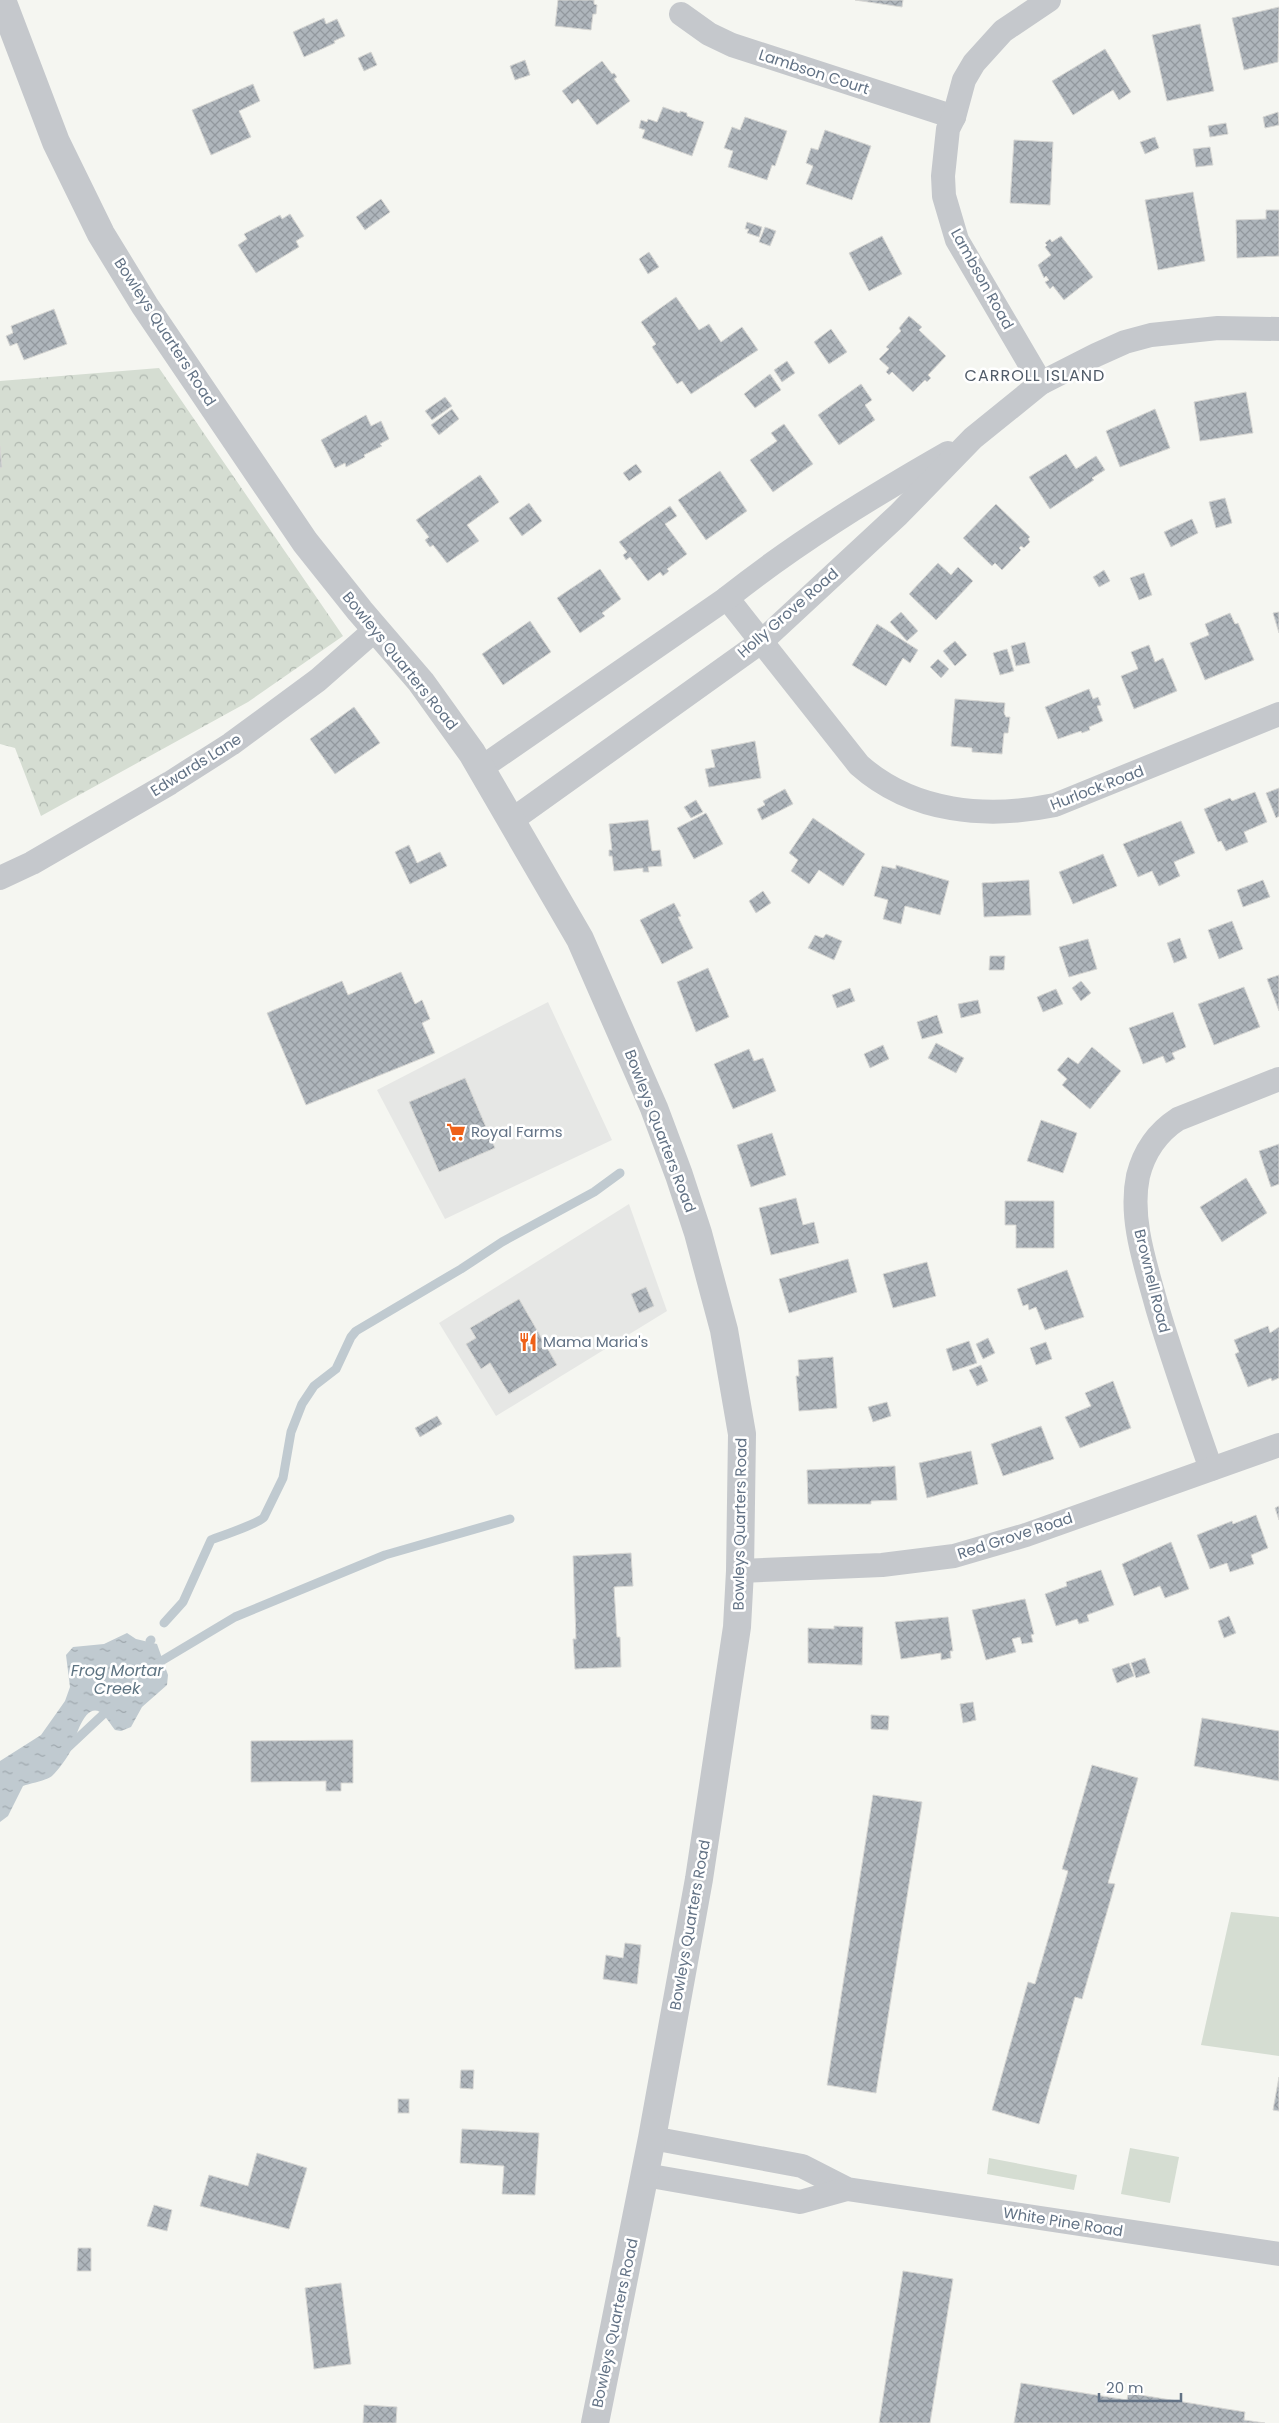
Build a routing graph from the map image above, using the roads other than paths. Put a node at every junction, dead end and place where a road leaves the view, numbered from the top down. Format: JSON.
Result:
{"nodes":[{"id":1,"x":2,"y":0,"type":"edge"},
{"id":2,"x":1049,"y":0,"type":"edge"},
{"id":3,"x":681,"y":14,"type":"dead end"},
{"id":4,"x":954,"y":116,"type":"junction"},
{"id":5,"x":1279,"y":329,"type":"edge"},
{"id":6,"x":1041,"y":383,"type":"junction"},
{"id":7,"x":973,"y":438,"type":"junction"},
{"id":8,"x":727,"y":598,"type":"junction"},
{"id":9,"x":376,"y":628,"type":"junction"},
{"id":10,"x":760,"y":642,"type":"junction"},
{"id":11,"x":1279,"y":714,"type":"edge"},
{"id":12,"x":481,"y":768,"type":"junction"},
{"id":13,"x":512,"y":820,"type":"junction"},
{"id":14,"x":0,"y":878,"type":"edge"},
{"id":15,"x":1279,"y":1079,"type":"edge"},
{"id":16,"x":1279,"y":1445,"type":"edge"},
{"id":17,"x":1210,"y":1469,"type":"junction"},
{"id":18,"x":740,"y":1571,"type":"junction"},
{"id":19,"x":652,"y":2138,"type":"junction"},
{"id":20,"x":644,"y":2176,"type":"junction"},
{"id":21,"x":846,"y":2189,"type":"junction"},
{"id":22,"x":1279,"y":2254,"type":"edge"},
{"id":23,"x":595,"y":2423,"type":"edge"}],
"edges":[{"from":1,"to":9,"type":"street","name":"Bowleys Quarters Road"},
{"from":2,"to":4,"type":"street","name":"Lambson Road"},
{"from":3,"to":4,"type":"street","name":"Lambson Court"},
{"from":4,"to":6,"type":"street","name":"Lambson Road"},
{"from":5,"to":6,"type":"street","name":"Holly Grove Road"},
{"from":6,"to":7,"type":"street","name":"Holly Grove Road"},
{"from":7,"to":8,"type":"street","name":"Holly Grove Road"},
{"from":7,"to":10,"type":"street","name":"Holly Grove Road"},
{"from":8,"to":10,"type":"street","name":"Hurlock Road"},
{"from":8,"to":12,"type":"street","name":"Holly Grove Road"},
{"from":9,"to":12,"type":"street","name":"Bowleys Quarters Road"},
{"from":9,"to":14,"type":"street","name":"Edwards Lane"},
{"from":10,"to":11,"type":"street","name":"Hurlock Road"},
{"from":10,"to":13,"type":"street","name":"Holly Grove Road"},
{"from":12,"to":13,"type":"street","name":"Bowleys Quarters Road"},
{"from":13,"to":18,"type":"street","name":"Bowleys Quarters Road"},
{"from":15,"to":17,"type":"street","name":"Brownell Road"},
{"from":16,"to":17,"type":"street","name":"Red Grove Road"},
{"from":17,"to":18,"type":"street","name":"Red Grove Road"},
{"from":18,"to":19,"type":"street","name":"Bowleys Quarters Road"},
{"from":19,"to":20,"type":"street","name":"Bowleys Quarters Road"},
{"from":19,"to":21,"type":"street","name":"White Pine Road"},
{"from":20,"to":21,"type":"street","name":"White Pine Road"},
{"from":20,"to":23,"type":"street","name":"Bowleys Quarters Road"},
{"from":21,"to":22,"type":"street","name":"White Pine Road"}]}
